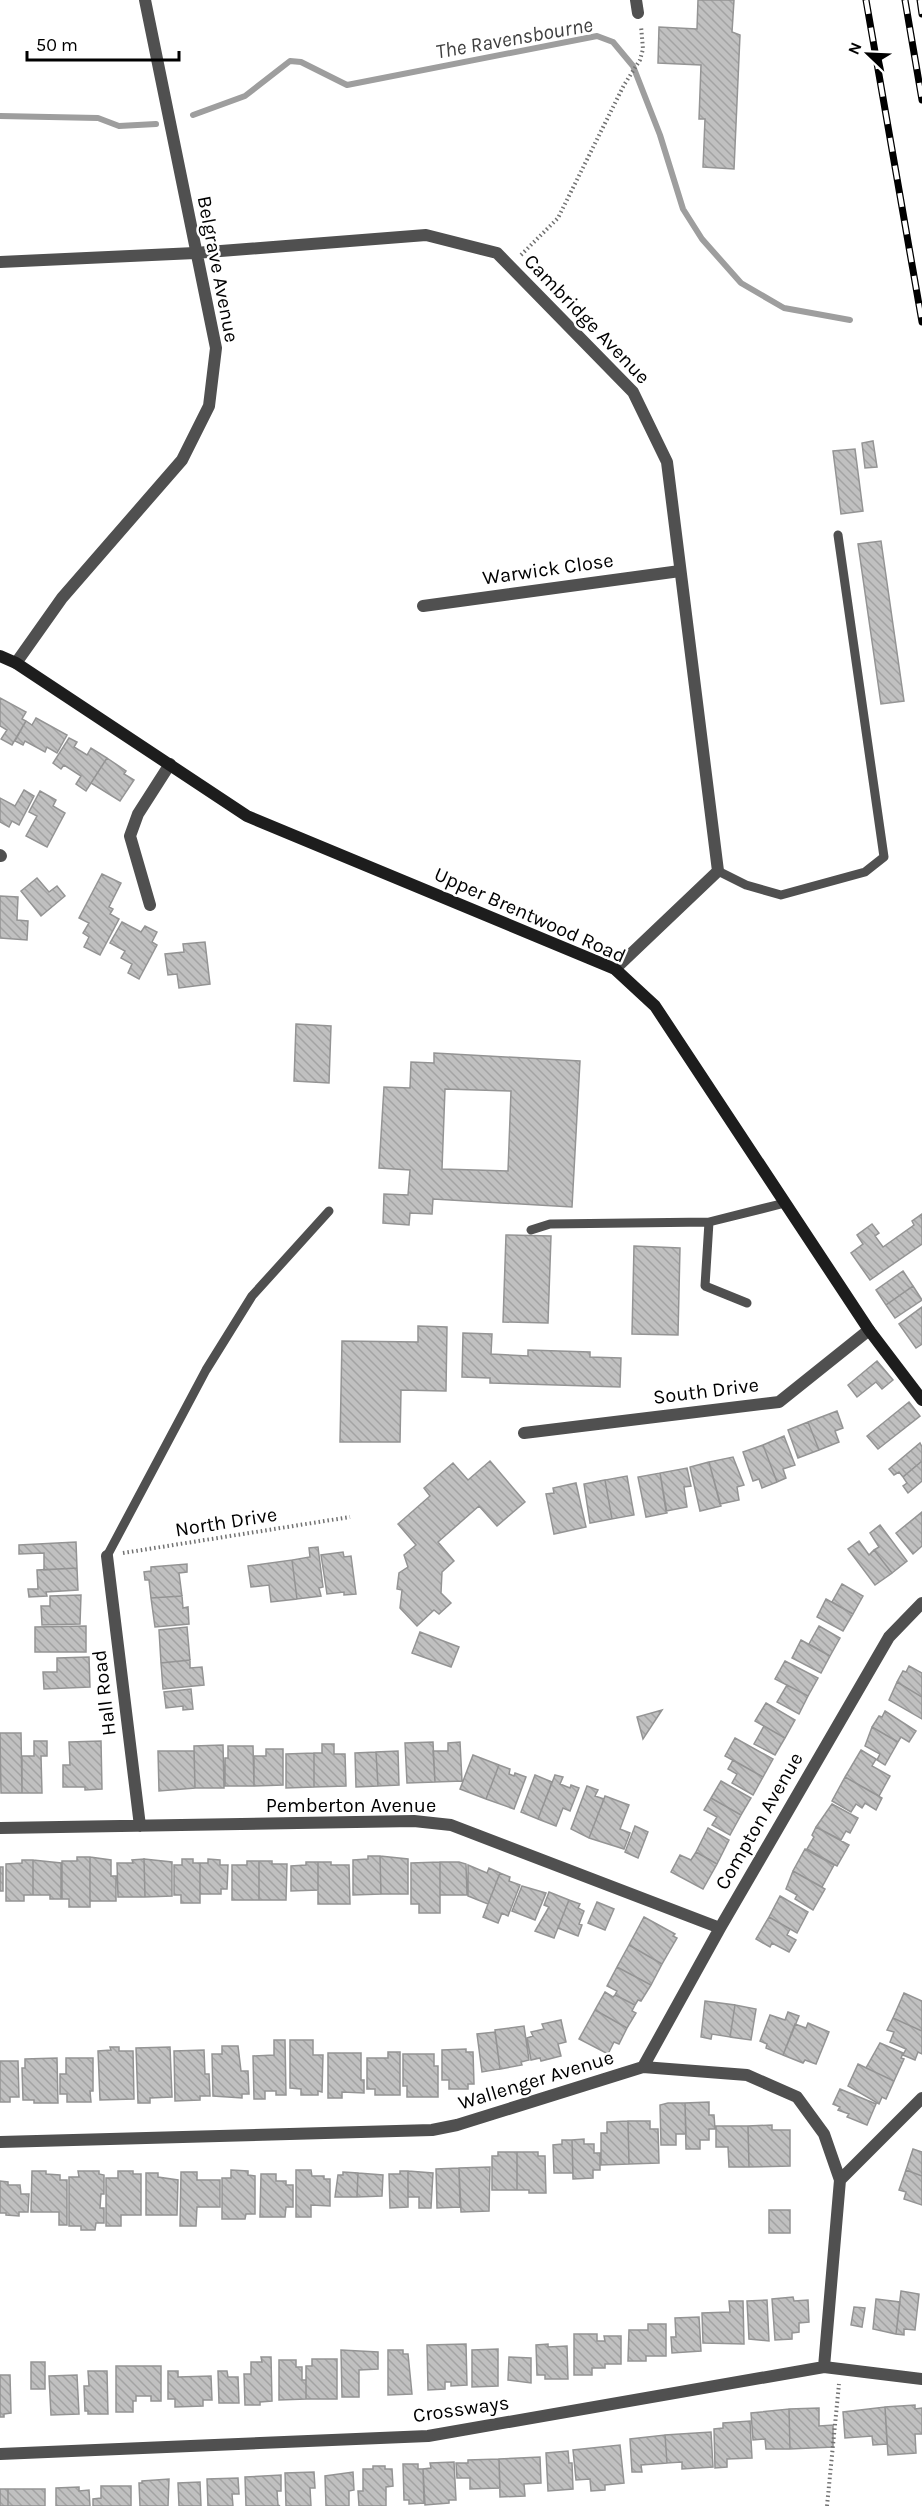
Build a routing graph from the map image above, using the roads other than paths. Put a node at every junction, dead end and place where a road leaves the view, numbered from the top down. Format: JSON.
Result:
{"nodes":[{"id":1,"x":145,"y":0,"type":"edge"},
{"id":2,"x":636,"y":0,"type":"edge"},
{"id":3,"x":638,"y":13,"type":"road end"},
{"id":4,"x":195,"y":253,"type":"junction"},
{"id":5,"x":0,"y":262,"type":"edge"},
{"id":6,"x":838,"y":535,"type":"dead end"},
{"id":7,"x":680,"y":571,"type":"junction"},
{"id":8,"x":423,"y":606,"type":"dead end"},
{"id":9,"x":0,"y":656,"type":"edge"},
{"id":10,"x":16,"y":663,"type":"junction"},
{"id":11,"x":170,"y":764,"type":"junction"},
{"id":12,"x":718,"y":871,"type":"junction"},
{"id":13,"x":150,"y":904,"type":"dead end"},
{"id":14,"x":615,"y":969,"type":"junction"},
{"id":15,"x":785,"y":1203,"type":"junction"},
{"id":16,"x":329,"y":1211,"type":"dead end"},
{"id":17,"x":709,"y":1222,"type":"junction"},
{"id":18,"x":531,"y":1230,"type":"dead end"},
{"id":19,"x":747,"y":1303,"type":"dead end"},
{"id":20,"x":869,"y":1330,"type":"junction"},
{"id":21,"x":922,"y":1400,"type":"edge"},
{"id":22,"x":524,"y":1433,"type":"dead end"},
{"id":23,"x":107,"y":1556,"type":"joint"},
{"id":24,"x":922,"y":1603,"type":"edge"},
{"id":25,"x":140,"y":1826,"type":"junction"},
{"id":26,"x":0,"y":1828,"type":"edge"},
{"id":27,"x":720,"y":1928,"type":"junction"},
{"id":28,"x":643,"y":2067,"type":"junction"},
{"id":29,"x":922,"y":2098,"type":"edge"},
{"id":30,"x":0,"y":2142,"type":"edge"},
{"id":31,"x":840,"y":2180,"type":"junction"},
{"id":32,"x":825,"y":2367,"type":"junction"},
{"id":33,"x":922,"y":2379,"type":"edge"},
{"id":34,"x":0,"y":2454,"type":"edge"}],
"edges":[{"from":1,"to":4,"type":"street","name":"Belgrave Avenue"},
{"from":2,"to":3,"type":"street"},
{"from":4,"to":5,"type":"street","name":"Cambridge Avenue"},
{"from":4,"to":7,"type":"street","name":"Cambridge Avenue"},
{"from":4,"to":10,"type":"street","name":"Belgrave Avenue"},
{"from":6,"to":12,"type":"lane"},
{"from":7,"to":8,"type":"street","name":"Warwick Close"},
{"from":7,"to":12,"type":"street","name":"Cambridge Avenue"},
{"from":9,"to":10,"type":"street","name":"Upper Brentwood Road"},
{"from":10,"to":11,"type":"street","name":"Upper Brentwood Road"},
{"from":11,"to":13,"type":"street"},
{"from":11,"to":14,"type":"street","name":"Upper Brentwood Road"},
{"from":12,"to":14,"type":"street"},
{"from":14,"to":15,"type":"street","name":"Upper Brentwood Road"},
{"from":15,"to":17,"type":"lane"},
{"from":15,"to":20,"type":"street","name":"Upper Brentwood Road"},
{"from":16,"to":23,"type":"lane"},
{"from":17,"to":18,"type":"lane"},
{"from":17,"to":19,"type":"lane"},
{"from":20,"to":21,"type":"street","name":"Upper Brentwood Road"},
{"from":20,"to":22,"type":"street","name":"South Drive"},
{"from":23,"to":25,"type":"street","name":"Hall Road"},
{"from":24,"to":27,"type":"street","name":"Compton Avenue"},
{"from":25,"to":26,"type":"street","name":"Pemberton Avenue"},
{"from":25,"to":27,"type":"street","name":"Pemberton Avenue"},
{"from":27,"to":28,"type":"street","name":"Compton Avenue"},
{"from":28,"to":30,"type":"street","name":"Wallenger Avenue"},
{"from":28,"to":31,"type":"street","name":"Wallenger Avenue"},
{"from":29,"to":31,"type":"street"},
{"from":31,"to":32,"type":"street","name":"Wallenger Avenue"},
{"from":32,"to":33,"type":"street","name":"Crossways"},
{"from":32,"to":34,"type":"street","name":"Crossways"}]}
